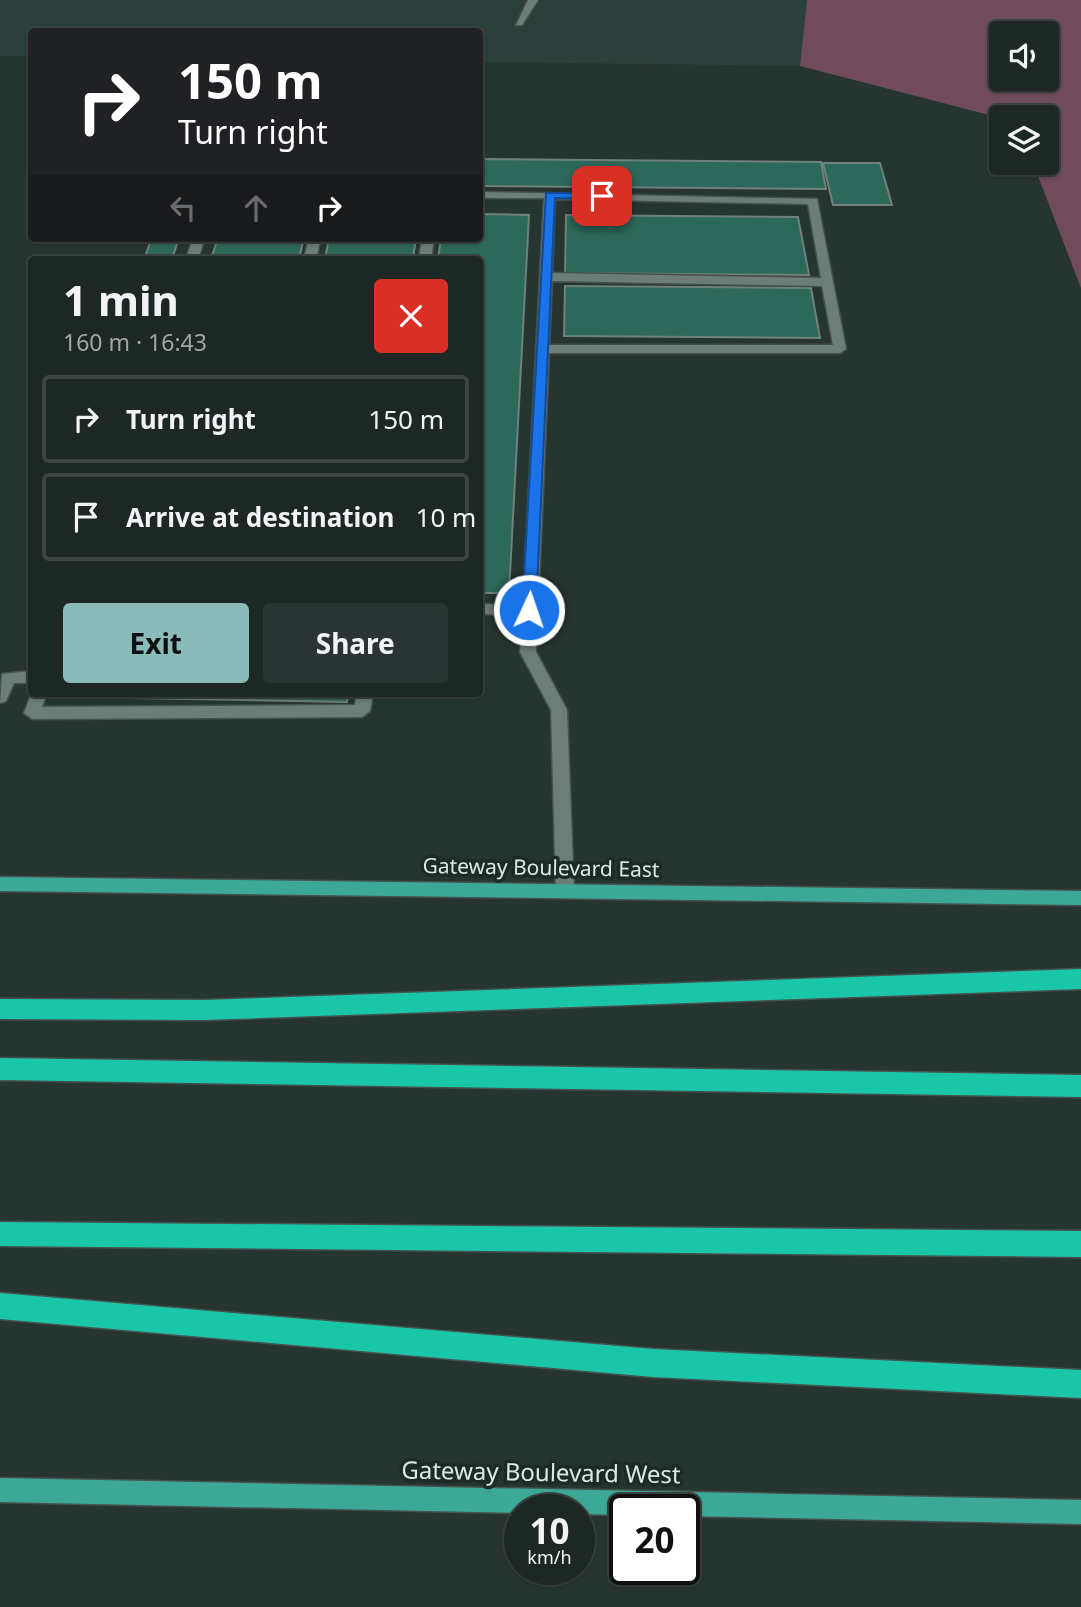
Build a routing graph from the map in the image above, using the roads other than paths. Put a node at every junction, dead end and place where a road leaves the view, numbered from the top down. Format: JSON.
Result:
{"nodes":[{"id":1,"x":533,"y":0,"type":"edge"},
{"id":2,"x":519,"y":23,"type":"dead end"},
{"id":3,"x":483,"y":195,"type":"edge"},
{"id":4,"x":550,"y":195,"type":"junction"},
{"id":5,"x":545,"y":277,"type":"junction"},
{"id":6,"x":828,"y":282,"type":"junction"},
{"id":7,"x":542,"y":349,"type":"junction"},
{"id":8,"x":483,"y":609,"type":"edge"},
{"id":9,"x":529,"y":610,"type":"junction"},
{"id":10,"x":28,"y":677,"type":"edge"},
{"id":11,"x":0,"y":697,"type":"edge"},
{"id":12,"x":38,"y":697,"type":"edge"},
{"id":13,"x":364,"y":697,"type":"edge"},
{"id":14,"x":0,"y":884,"type":"edge"},
{"id":15,"x":565,"y":892,"type":"junction"},
{"id":16,"x":1081,"y":898,"type":"edge"},
{"id":17,"x":1081,"y":979,"type":"edge"},
{"id":18,"x":0,"y":1009,"type":"edge"},
{"id":19,"x":0,"y":1069,"type":"edge"},
{"id":20,"x":1081,"y":1086,"type":"edge"},
{"id":21,"x":0,"y":1234,"type":"edge"},
{"id":22,"x":1081,"y":1244,"type":"edge"},
{"id":23,"x":0,"y":1306,"type":"edge"},
{"id":24,"x":1081,"y":1384,"type":"edge"},
{"id":25,"x":0,"y":1490,"type":"edge"},
{"id":26,"x":1081,"y":1512,"type":"edge"}],
"edges":[{"from":1,"to":2,"type":"lane"},
{"from":3,"to":4,"type":"lane"},
{"from":4,"to":5,"type":"lane"},
{"from":4,"to":6,"type":"lane"},
{"from":5,"to":6,"type":"lane"},
{"from":5,"to":7,"type":"lane"},
{"from":6,"to":7,"type":"lane"},
{"from":7,"to":9,"type":"lane"},
{"from":8,"to":9,"type":"lane"},
{"from":9,"to":15,"type":"lane"},
{"from":10,"to":11,"type":"lane"},
{"from":12,"to":13,"type":"lane"},
{"from":14,"to":15,"type":"main road","name":"Gateway Boulevard East"},
{"from":15,"to":16,"type":"main road","name":"Gateway Boulevard East"},
{"from":17,"to":18,"type":"highway"},
{"from":19,"to":20,"type":"highway"},
{"from":21,"to":22,"type":"highway"},
{"from":23,"to":24,"type":"highway"},
{"from":25,"to":26,"type":"main road","name":"Gateway Boulevard West"}]}
